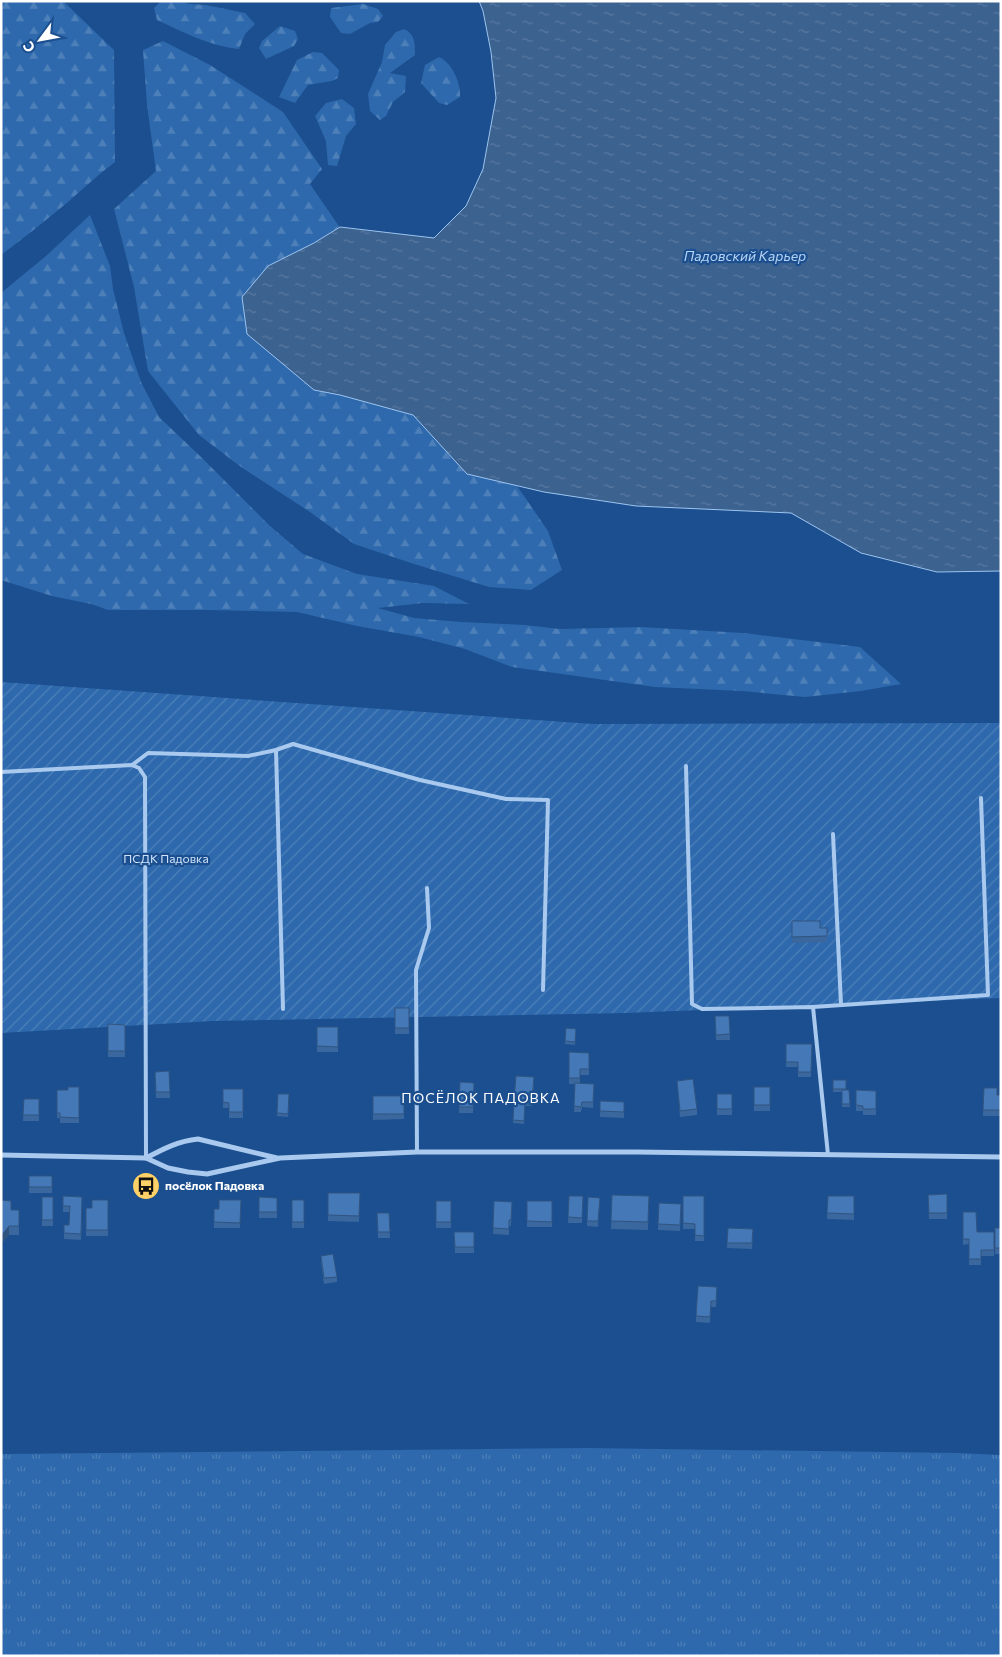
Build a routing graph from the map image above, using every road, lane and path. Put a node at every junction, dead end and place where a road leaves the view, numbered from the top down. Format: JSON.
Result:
{"nodes":[{"id":1,"x":276,"y":750,"type":"junction"},
{"id":2,"x":132,"y":765,"type":"junction"},
{"id":3,"x":686,"y":766,"type":"dead end"},
{"id":4,"x":1,"y":772,"type":"edge"},
{"id":5,"x":982,"y":798,"type":"dead end"},
{"id":6,"x":833,"y":834,"type":"dead end"},
{"id":7,"x":427,"y":888,"type":"dead end"},
{"id":8,"x":542,"y":990,"type":"dead end"},
{"id":9,"x":841,"y":1005,"type":"junction"},
{"id":10,"x":813,"y":1007,"type":"junction"},
{"id":11,"x":283,"y":1009,"type":"dead end"},
{"id":12,"x":417,"y":1152,"type":"junction"},
{"id":13,"x":1,"y":1155,"type":"edge"},
{"id":14,"x":828,"y":1155,"type":"junction"},
{"id":15,"x":1001,"y":1157,"type":"edge"},
{"id":16,"x":146,"y":1158,"type":"junction"},
{"id":17,"x":280,"y":1158,"type":"junction"}],
"edges":[{"from":1,"to":2,"type":"lane"},
{"from":1,"to":8,"type":"lane"},
{"from":1,"to":11,"type":"lane"},
{"from":2,"to":4,"type":"lane"},
{"from":2,"to":16,"type":"lane"},
{"from":3,"to":10,"type":"lane"},
{"from":5,"to":9,"type":"lane"},
{"from":6,"to":9,"type":"lane"},
{"from":7,"to":12,"type":"lane"},
{"from":9,"to":10,"type":"lane"},
{"from":10,"to":14,"type":"lane"},
{"from":12,"to":14,"type":"street"},
{"from":12,"to":17,"type":"street"},
{"from":13,"to":16,"type":"street"},
{"from":14,"to":15,"type":"street"},
{"from":16,"to":17,"type":"street"},
{"from":16,"to":17,"type":"street"}]}
